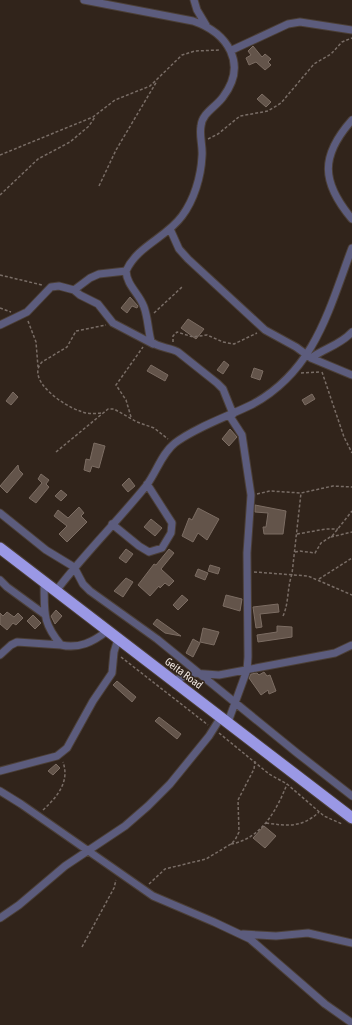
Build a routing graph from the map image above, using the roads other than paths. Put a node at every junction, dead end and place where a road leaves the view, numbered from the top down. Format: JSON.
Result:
{"nodes":[{"id":1,"x":84,"y":0,"type":"edge"},
{"id":2,"x":194,"y":0,"type":"edge"},
{"id":3,"x":206,"y":26,"type":"junction"},
{"id":4,"x":352,"y":30,"type":"edge"},
{"id":5,"x":232,"y":50,"type":"junction"},
{"id":6,"x":352,"y":120,"type":"edge"},
{"id":7,"x":352,"y":219,"type":"edge"},
{"id":8,"x":170,"y":229,"type":"junction"},
{"id":9,"x":352,"y":248,"type":"edge"},
{"id":10,"x":126,"y":271,"type":"junction"},
{"id":11,"x":74,"y":290,"type":"junction"},
{"id":12,"x":0,"y":325,"type":"edge"},
{"id":13,"x":352,"y":332,"type":"edge"},
{"id":14,"x":151,"y":343,"type":"junction"},
{"id":15,"x":309,"y":357,"type":"junction"},
{"id":16,"x":352,"y":375,"type":"edge"},
{"id":17,"x":231,"y":415,"type":"junction"},
{"id":18,"x":147,"y":484,"type":"junction"},
{"id":19,"x":0,"y":513,"type":"edge"},
{"id":20,"x":112,"y":524,"type":"junction"},
{"id":21,"x":0,"y":548,"type":"edge"},
{"id":22,"x":74,"y":567,"type":"junction"},
{"id":23,"x":0,"y":580,"type":"edge"},
{"id":24,"x":44,"y":582,"type":"junction"},
{"id":25,"x":56,"y":591,"type":"junction"},
{"id":26,"x":44,"y":614,"type":"junction"},
{"id":27,"x":107,"y":631,"type":"junction"},
{"id":28,"x":118,"y":639,"type":"junction"},
{"id":29,"x":61,"y":645,"type":"junction"},
{"id":30,"x":352,"y":645,"type":"edge"},
{"id":31,"x":0,"y":655,"type":"edge"},
{"id":32,"x":247,"y":670,"type":"junction"},
{"id":33,"x":197,"y":672,"type":"junction"},
{"id":34,"x":174,"y":681,"type":"junction"},
{"id":35,"x":235,"y":702,"type":"junction"},
{"id":36,"x":225,"y":720,"type":"junction"},
{"id":37,"x":0,"y":771,"type":"edge"},
{"id":38,"x":0,"y":791,"type":"edge"},
{"id":39,"x":352,"y":796,"type":"edge"},
{"id":40,"x":350,"y":820,"type":"edge"},
{"id":41,"x":86,"y":851,"type":"junction"},
{"id":42,"x":0,"y":918,"type":"edge"},
{"id":43,"x":241,"y":934,"type":"junction"},
{"id":44,"x":352,"y":944,"type":"edge"},
{"id":45,"x":352,"y":1023,"type":"edge"}],
"edges":[{"from":1,"to":3,"type":"street"},
{"from":2,"to":3,"type":"street"},
{"from":3,"to":5,"type":"street"},
{"from":4,"to":5,"type":"street"},
{"from":5,"to":8,"type":"street"},
{"from":6,"to":7,"type":"street"},
{"from":8,"to":10,"type":"street"},
{"from":8,"to":15,"type":"street"},
{"from":9,"to":15,"type":"street"},
{"from":10,"to":11,"type":"street"},
{"from":10,"to":14,"type":"street"},
{"from":11,"to":12,"type":"street"},
{"from":11,"to":14,"type":"street"},
{"from":13,"to":15,"type":"street"},
{"from":14,"to":17,"type":"street"},
{"from":15,"to":16,"type":"street"},
{"from":15,"to":17,"type":"street"},
{"from":17,"to":18,"type":"street"},
{"from":17,"to":32,"type":"street"},
{"from":18,"to":20,"type":"street"},
{"from":18,"to":20,"type":"street"},
{"from":19,"to":22,"type":"street"},
{"from":20,"to":22,"type":"street"},
{"from":21,"to":24,"type":"highway","name":"Geita Road"},
{"from":22,"to":25,"type":"street"},
{"from":22,"to":33,"type":"street"},
{"from":23,"to":26,"type":"street"},
{"from":24,"to":25,"type":"highway","name":"Geita Road"},
{"from":24,"to":26,"type":"street"},
{"from":25,"to":27,"type":"highway","name":"Geita Road"},
{"from":26,"to":29,"type":"street"},
{"from":27,"to":28,"type":"highway","name":"Geita Road"},
{"from":27,"to":29,"type":"street"},
{"from":28,"to":34,"type":"highway","name":"Geita Road"},
{"from":28,"to":37,"type":"street"},
{"from":29,"to":31,"type":"street"},
{"from":30,"to":32,"type":"street"},
{"from":32,"to":33,"type":"street"},
{"from":32,"to":35,"type":"street"},
{"from":33,"to":34,"type":"street"},
{"from":33,"to":35,"type":"street"},
{"from":34,"to":36,"type":"highway","name":"Geita Road"},
{"from":35,"to":36,"type":"street"},
{"from":35,"to":39,"type":"street"},
{"from":36,"to":40,"type":"highway","name":"Geita Road"},
{"from":36,"to":41,"type":"street"},
{"from":38,"to":41,"type":"street"},
{"from":41,"to":42,"type":"street"},
{"from":41,"to":43,"type":"street"},
{"from":43,"to":44,"type":"street"},
{"from":43,"to":45,"type":"street"}]}
